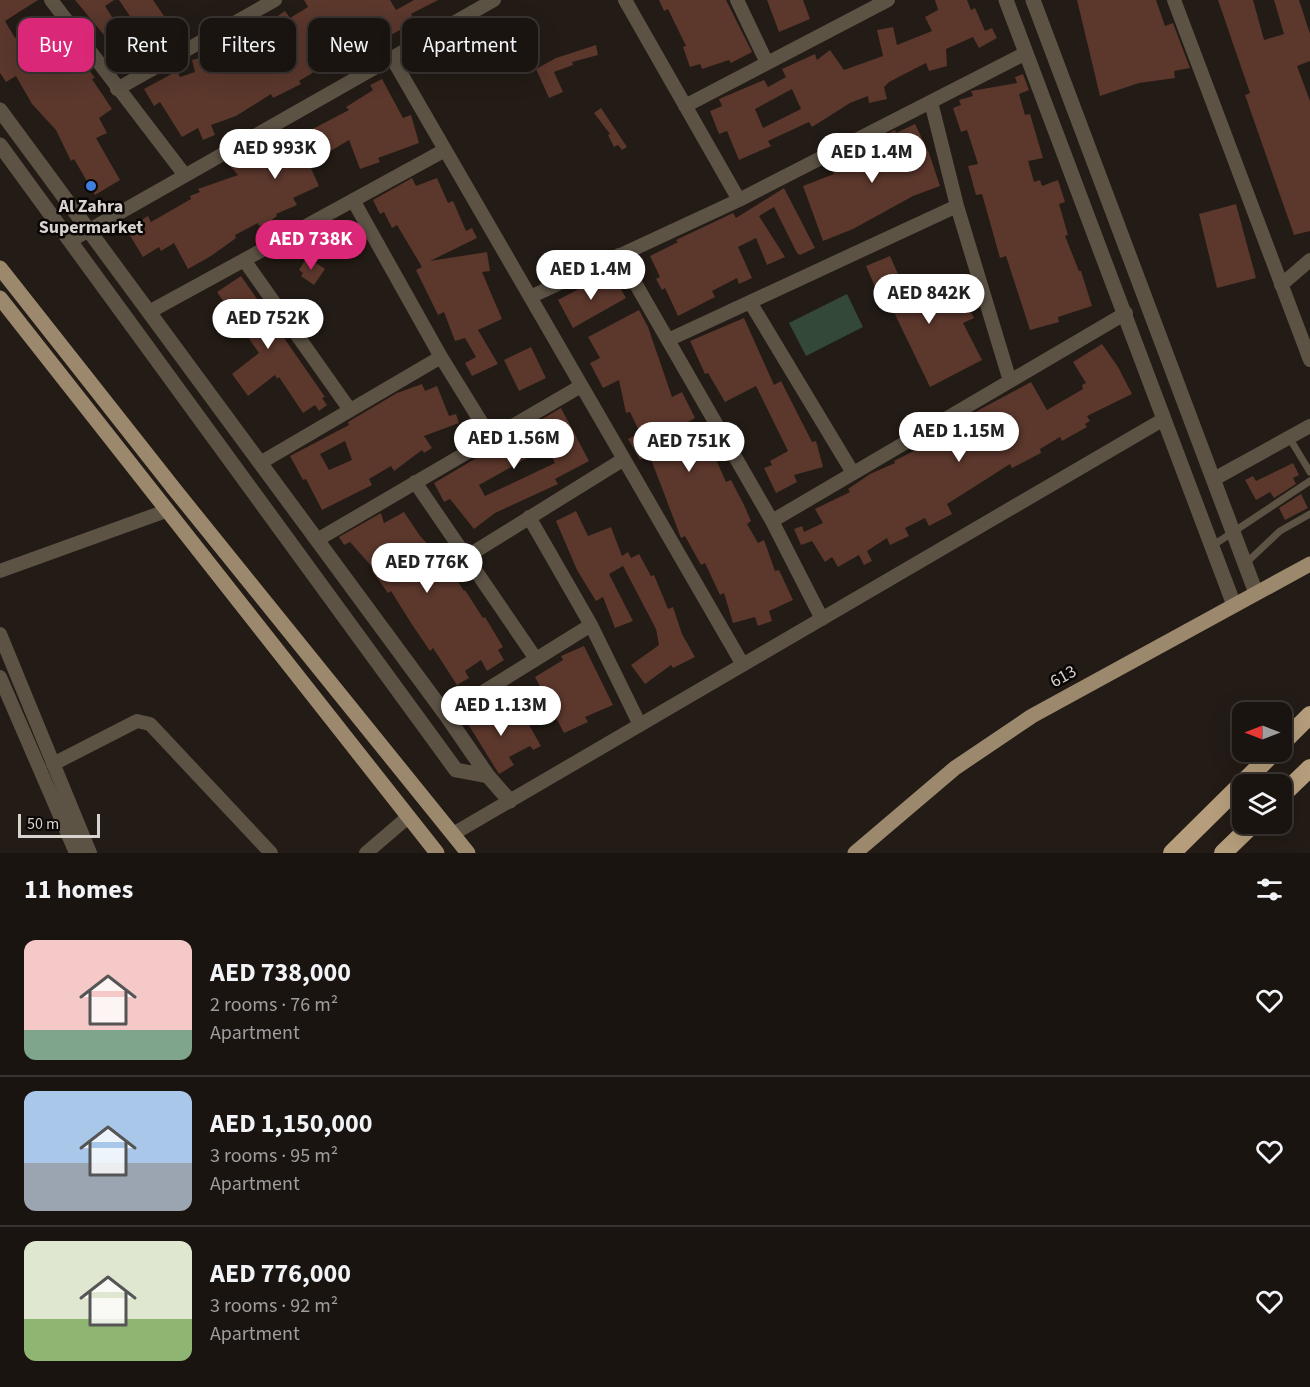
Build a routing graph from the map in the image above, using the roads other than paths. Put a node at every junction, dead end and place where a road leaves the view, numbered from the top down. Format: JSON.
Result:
{"nodes":[{"id":1,"x":51,"y":0,"type":"edge"},
{"id":2,"x":275,"y":0,"type":"edge"},
{"id":3,"x":494,"y":0,"type":"edge"},
{"id":4,"x":625,"y":0,"type":"edge"},
{"id":5,"x":737,"y":0,"type":"edge"},
{"id":6,"x":888,"y":0,"type":"edge"},
{"id":7,"x":1006,"y":0,"type":"edge"},
{"id":8,"x":1033,"y":0,"type":"edge"},
{"id":9,"x":1174,"y":0,"type":"edge"},
{"id":10,"x":1026,"y":53,"type":"junction"},
{"id":11,"x":392,"y":58,"type":"junction"},
{"id":12,"x":767,"y":63,"type":"junction"},
{"id":13,"x":117,"y":89,"type":"junction"},
{"id":14,"x":931,"y":102,"type":"junction"},
{"id":15,"x":685,"y":106,"type":"junction"},
{"id":16,"x":0,"y":110,"type":"edge"},
{"id":17,"x":0,"y":145,"type":"edge"},
{"id":18,"x":445,"y":150,"type":"junction"},
{"id":19,"x":184,"y":174,"type":"junction"},
{"id":20,"x":353,"y":200,"type":"junction"},
{"id":21,"x":739,"y":200,"type":"junction"},
{"id":22,"x":957,"y":206,"type":"junction"},
{"id":23,"x":87,"y":229,"type":"junction"},
{"id":24,"x":70,"y":241,"type":"junction"},
{"id":25,"x":620,"y":255,"type":"junction"},
{"id":26,"x":244,"y":260,"type":"junction"},
{"id":27,"x":1310,"y":261,"type":"edge"},
{"id":28,"x":0,"y":268,"type":"edge"},
{"id":29,"x":1281,"y":285,"type":"junction"},
{"id":30,"x":530,"y":297,"type":"junction"},
{"id":31,"x":0,"y":298,"type":"edge"},
{"id":32,"x":750,"y":302,"type":"junction"},
{"id":33,"x":148,"y":312,"type":"junction"},
{"id":34,"x":1126,"y":313,"type":"junction"},
{"id":35,"x":668,"y":340,"type":"junction"},
{"id":36,"x":441,"y":357,"type":"junction"},
{"id":37,"x":1310,"y":360,"type":"edge"},
{"id":38,"x":1010,"y":381,"type":"junction"},
{"id":39,"x":581,"y":386,"type":"junction"},
{"id":40,"x":350,"y":410,"type":"junction"},
{"id":41,"x":1164,"y":419,"type":"junction"},
{"id":42,"x":1310,"y":426,"type":"edge"},
{"id":43,"x":491,"y":438,"type":"junction"},
{"id":44,"x":1290,"y":439,"type":"junction"},
{"id":45,"x":624,"y":459,"type":"junction"},
{"id":46,"x":260,"y":462,"type":"junction"},
{"id":47,"x":1310,"y":472,"type":"edge"},
{"id":48,"x":853,"y":473,"type":"junction"},
{"id":49,"x":1214,"y":479,"type":"junction"},
{"id":50,"x":1310,"y":481,"type":"edge"},
{"id":51,"x":415,"y":482,"type":"junction"},
{"id":52,"x":166,"y":511,"type":"junction"},
{"id":53,"x":1310,"y":513,"type":"edge"},
{"id":54,"x":529,"y":518,"type":"junction"},
{"id":55,"x":772,"y":521,"type":"junction"},
{"id":56,"x":1234,"y":534,"type":"junction"},
{"id":57,"x":317,"y":540,"type":"junction"},
{"id":58,"x":1212,"y":547,"type":"junction"},
{"id":59,"x":466,"y":557,"type":"junction"},
{"id":60,"x":1245,"y":564,"type":"junction"},
{"id":61,"x":1310,"y":564,"type":"edge"},
{"id":62,"x":0,"y":571,"type":"edge"},
{"id":63,"x":1256,"y":593,"type":"junction"},
{"id":64,"x":1234,"y":605,"type":"junction"},
{"id":65,"x":822,"y":619,"type":"junction"},
{"id":66,"x":591,"y":625,"type":"junction"},
{"id":67,"x":0,"y":634,"type":"edge"},
{"id":68,"x":536,"y":659,"type":"junction"},
{"id":69,"x":743,"y":665,"type":"junction"},
{"id":70,"x":0,"y":677,"type":"edge"},
{"id":71,"x":446,"y":715,"type":"junction"},
{"id":72,"x":1310,"y":715,"type":"edge"},
{"id":73,"x":640,"y":725,"type":"junction"},
{"id":74,"x":1292,"y":733,"type":"edge"},
{"id":75,"x":1264,"y":762,"type":"edge"},
{"id":76,"x":53,"y":764,"type":"junction"},
{"id":77,"x":1310,"y":768,"type":"edge"},
{"id":78,"x":488,"y":776,"type":"junction"},
{"id":79,"x":1292,"y":785,"type":"edge"},
{"id":80,"x":510,"y":801,"type":"junction"},
{"id":81,"x":408,"y":817,"type":"junction"},
{"id":82,"x":453,"y":834,"type":"junction"},
{"id":83,"x":1243,"y":834,"type":"edge"},
{"id":84,"x":76,"y":853,"type":"edge"},
{"id":85,"x":90,"y":853,"type":"edge"},
{"id":86,"x":271,"y":853,"type":"edge"},
{"id":87,"x":366,"y":853,"type":"edge"},
{"id":88,"x":437,"y":853,"type":"edge"},
{"id":89,"x":468,"y":853,"type":"edge"},
{"id":90,"x":855,"y":853,"type":"edge"},
{"id":91,"x":1172,"y":853,"type":"edge"},
{"id":92,"x":1223,"y":853,"type":"edge"}],
"edges":[{"from":1,"to":13,"type":"street"},
{"from":2,"to":13,"type":"street"},
{"from":3,"to":11,"type":"street"},
{"from":4,"to":15,"type":"street"},
{"from":5,"to":12,"type":"street"},
{"from":6,"to":12,"type":"street"},
{"from":7,"to":10,"type":"street"},
{"from":8,"to":49,"type":"street"},
{"from":9,"to":29,"type":"street"},
{"from":10,"to":14,"type":"street"},
{"from":10,"to":34,"type":"street"},
{"from":11,"to":18,"type":"street"},
{"from":11,"to":19,"type":"street"},
{"from":12,"to":15,"type":"street"},
{"from":13,"to":19,"type":"street"},
{"from":14,"to":21,"type":"street"},
{"from":14,"to":22,"type":"street"},
{"from":15,"to":21,"type":"street"},
{"from":16,"to":23,"type":"street"},
{"from":17,"to":24,"type":"street"},
{"from":18,"to":20,"type":"street"},
{"from":18,"to":30,"type":"street"},
{"from":19,"to":23,"type":"street"},
{"from":20,"to":26,"type":"street"},
{"from":20,"to":36,"type":"street"},
{"from":21,"to":25,"type":"street"},
{"from":22,"to":32,"type":"street"},
{"from":22,"to":38,"type":"street"},
{"from":23,"to":24,"type":"street"},
{"from":23,"to":33,"type":"street"},
{"from":24,"to":78,"type":"street"},
{"from":25,"to":30,"type":"street"},
{"from":25,"to":35,"type":"street"},
{"from":26,"to":33,"type":"street"},
{"from":26,"to":40,"type":"street"},
{"from":27,"to":29,"type":"street"},
{"from":28,"to":82,"type":"main road"},
{"from":29,"to":37,"type":"street"},
{"from":30,"to":39,"type":"street"},
{"from":31,"to":52,"type":"main road"},
{"from":32,"to":35,"type":"street"},
{"from":32,"to":48,"type":"street"},
{"from":33,"to":46,"type":"street"},
{"from":34,"to":38,"type":"street"},
{"from":34,"to":41,"type":"street"},
{"from":35,"to":55,"type":"street"},
{"from":36,"to":40,"type":"street"},
{"from":36,"to":43,"type":"street"},
{"from":38,"to":48,"type":"street"},
{"from":39,"to":43,"type":"street"},
{"from":39,"to":45,"type":"street"},
{"from":40,"to":46,"type":"street"},
{"from":41,"to":58,"type":"street"},
{"from":41,"to":65,"type":"street"},
{"from":42,"to":44,"type":"street"},
{"from":43,"to":51,"type":"street"},
{"from":44,"to":47,"type":"lane"},
{"from":44,"to":49,"type":"street"},
{"from":45,"to":54,"type":"street"},
{"from":45,"to":69,"type":"street"},
{"from":46,"to":57,"type":"street"},
{"from":48,"to":55,"type":"street"},
{"from":49,"to":56,"type":"street"},
{"from":50,"to":56,"type":"lane"},
{"from":51,"to":57,"type":"street"},
{"from":51,"to":59,"type":"street"},
{"from":52,"to":62,"type":"street"},
{"from":52,"to":81,"type":"main road"},
{"from":53,"to":60,"type":"lane"},
{"from":54,"to":59,"type":"street"},
{"from":54,"to":66,"type":"street"},
{"from":55,"to":65,"type":"street"},
{"from":56,"to":58,"type":"lane"},
{"from":56,"to":60,"type":"street"},
{"from":57,"to":71,"type":"street"},
{"from":58,"to":64,"type":"street"},
{"from":59,"to":68,"type":"street"},
{"from":60,"to":63,"type":"street"},
{"from":61,"to":63,"type":"main road","name":"613"},
{"from":63,"to":64,"type":"main road","name":"613"},
{"from":64,"to":90,"type":"main road","name":"613"},
{"from":65,"to":69,"type":"street"},
{"from":66,"to":68,"type":"street"},
{"from":66,"to":73,"type":"street"},
{"from":67,"to":76,"type":"street"},
{"from":68,"to":71,"type":"street"},
{"from":69,"to":73,"type":"street"},
{"from":70,"to":84,"type":"street"},
{"from":71,"to":78,"type":"street"},
{"from":72,"to":74,"type":"highway"},
{"from":73,"to":80,"type":"street"},
{"from":75,"to":91,"type":"highway"},
{"from":76,"to":85,"type":"street"},
{"from":76,"to":86,"type":"street"},
{"from":77,"to":79,"type":"highway"},
{"from":78,"to":80,"type":"street"},
{"from":80,"to":82,"type":"street"},
{"from":81,"to":87,"type":"street"},
{"from":81,"to":88,"type":"main road"},
{"from":82,"to":89,"type":"main road"},
{"from":83,"to":92,"type":"highway"}]}
